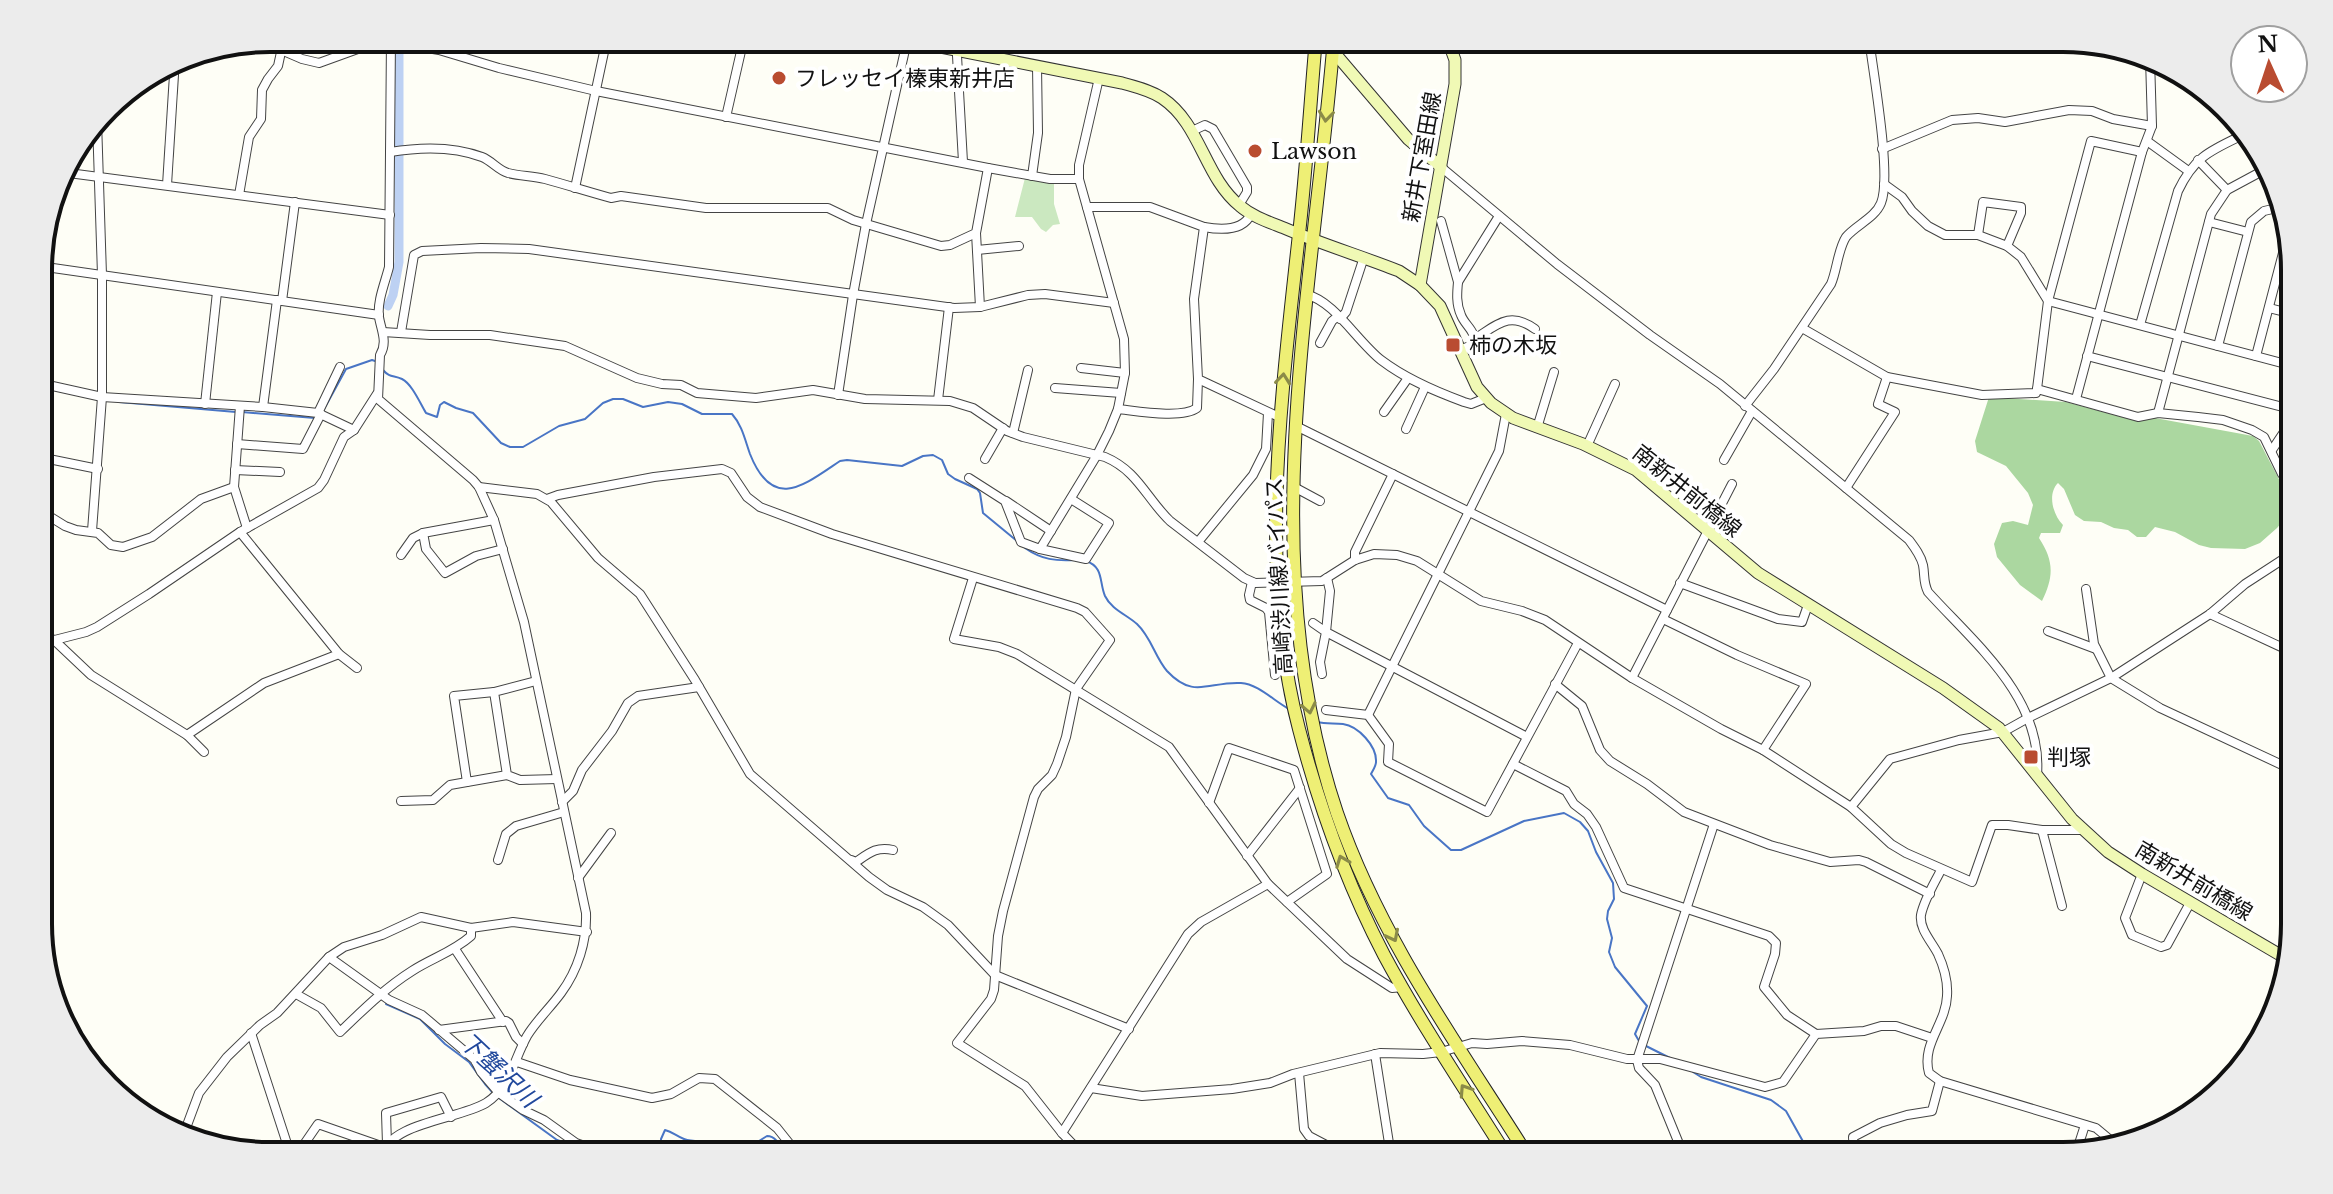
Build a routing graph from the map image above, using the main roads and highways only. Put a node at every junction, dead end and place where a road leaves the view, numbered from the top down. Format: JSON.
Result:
{"nodes":[{"id":1,"x":961,"y":52,"type":"edge"},
{"id":2,"x":1315,"y":52,"type":"edge"},
{"id":3,"x":1333,"y":52,"type":"edge"},
{"id":4,"x":1340,"y":52,"type":"edge"},
{"id":5,"x":1454,"y":52,"type":"edge"},
{"id":6,"x":1441,"y":167,"type":"junction"},
{"id":7,"x":1299,"y":234,"type":"junction"},
{"id":8,"x":1312,"y":239,"type":"junction"},
{"id":9,"x":1420,"y":285,"type":"junction"},
{"id":10,"x":2279,"y":954,"type":"edge"},
{"id":11,"x":1498,"y":1142,"type":"edge"},
{"id":12,"x":1519,"y":1142,"type":"edge"}],
"edges":[{"from":1,"to":7,"type":"main road","name":"南新井前橋線"},
{"from":2,"to":7,"type":"main road","name":"高崎渋川線バイパス"},
{"from":3,"to":8,"type":"main road","name":"高崎渋川線バイパス","one_way":true},
{"from":4,"to":6,"type":"main road"},
{"from":5,"to":6,"type":"main road","name":"新井下室田線"},
{"from":6,"to":9,"type":"main road","name":"新井下室田線"},
{"from":7,"to":8,"type":"main road","name":"南新井前橋線"},
{"from":11,"to":7,"type":"main road","name":"高崎渋川線バイパス","one_way":true},
{"from":8,"to":9,"type":"main road","name":"南新井前橋線"},
{"from":8,"to":12,"type":"main road","name":"高崎渋川線バイパス","one_way":true},
{"from":9,"to":10,"type":"main road","name":"南新井前橋線"}]}
